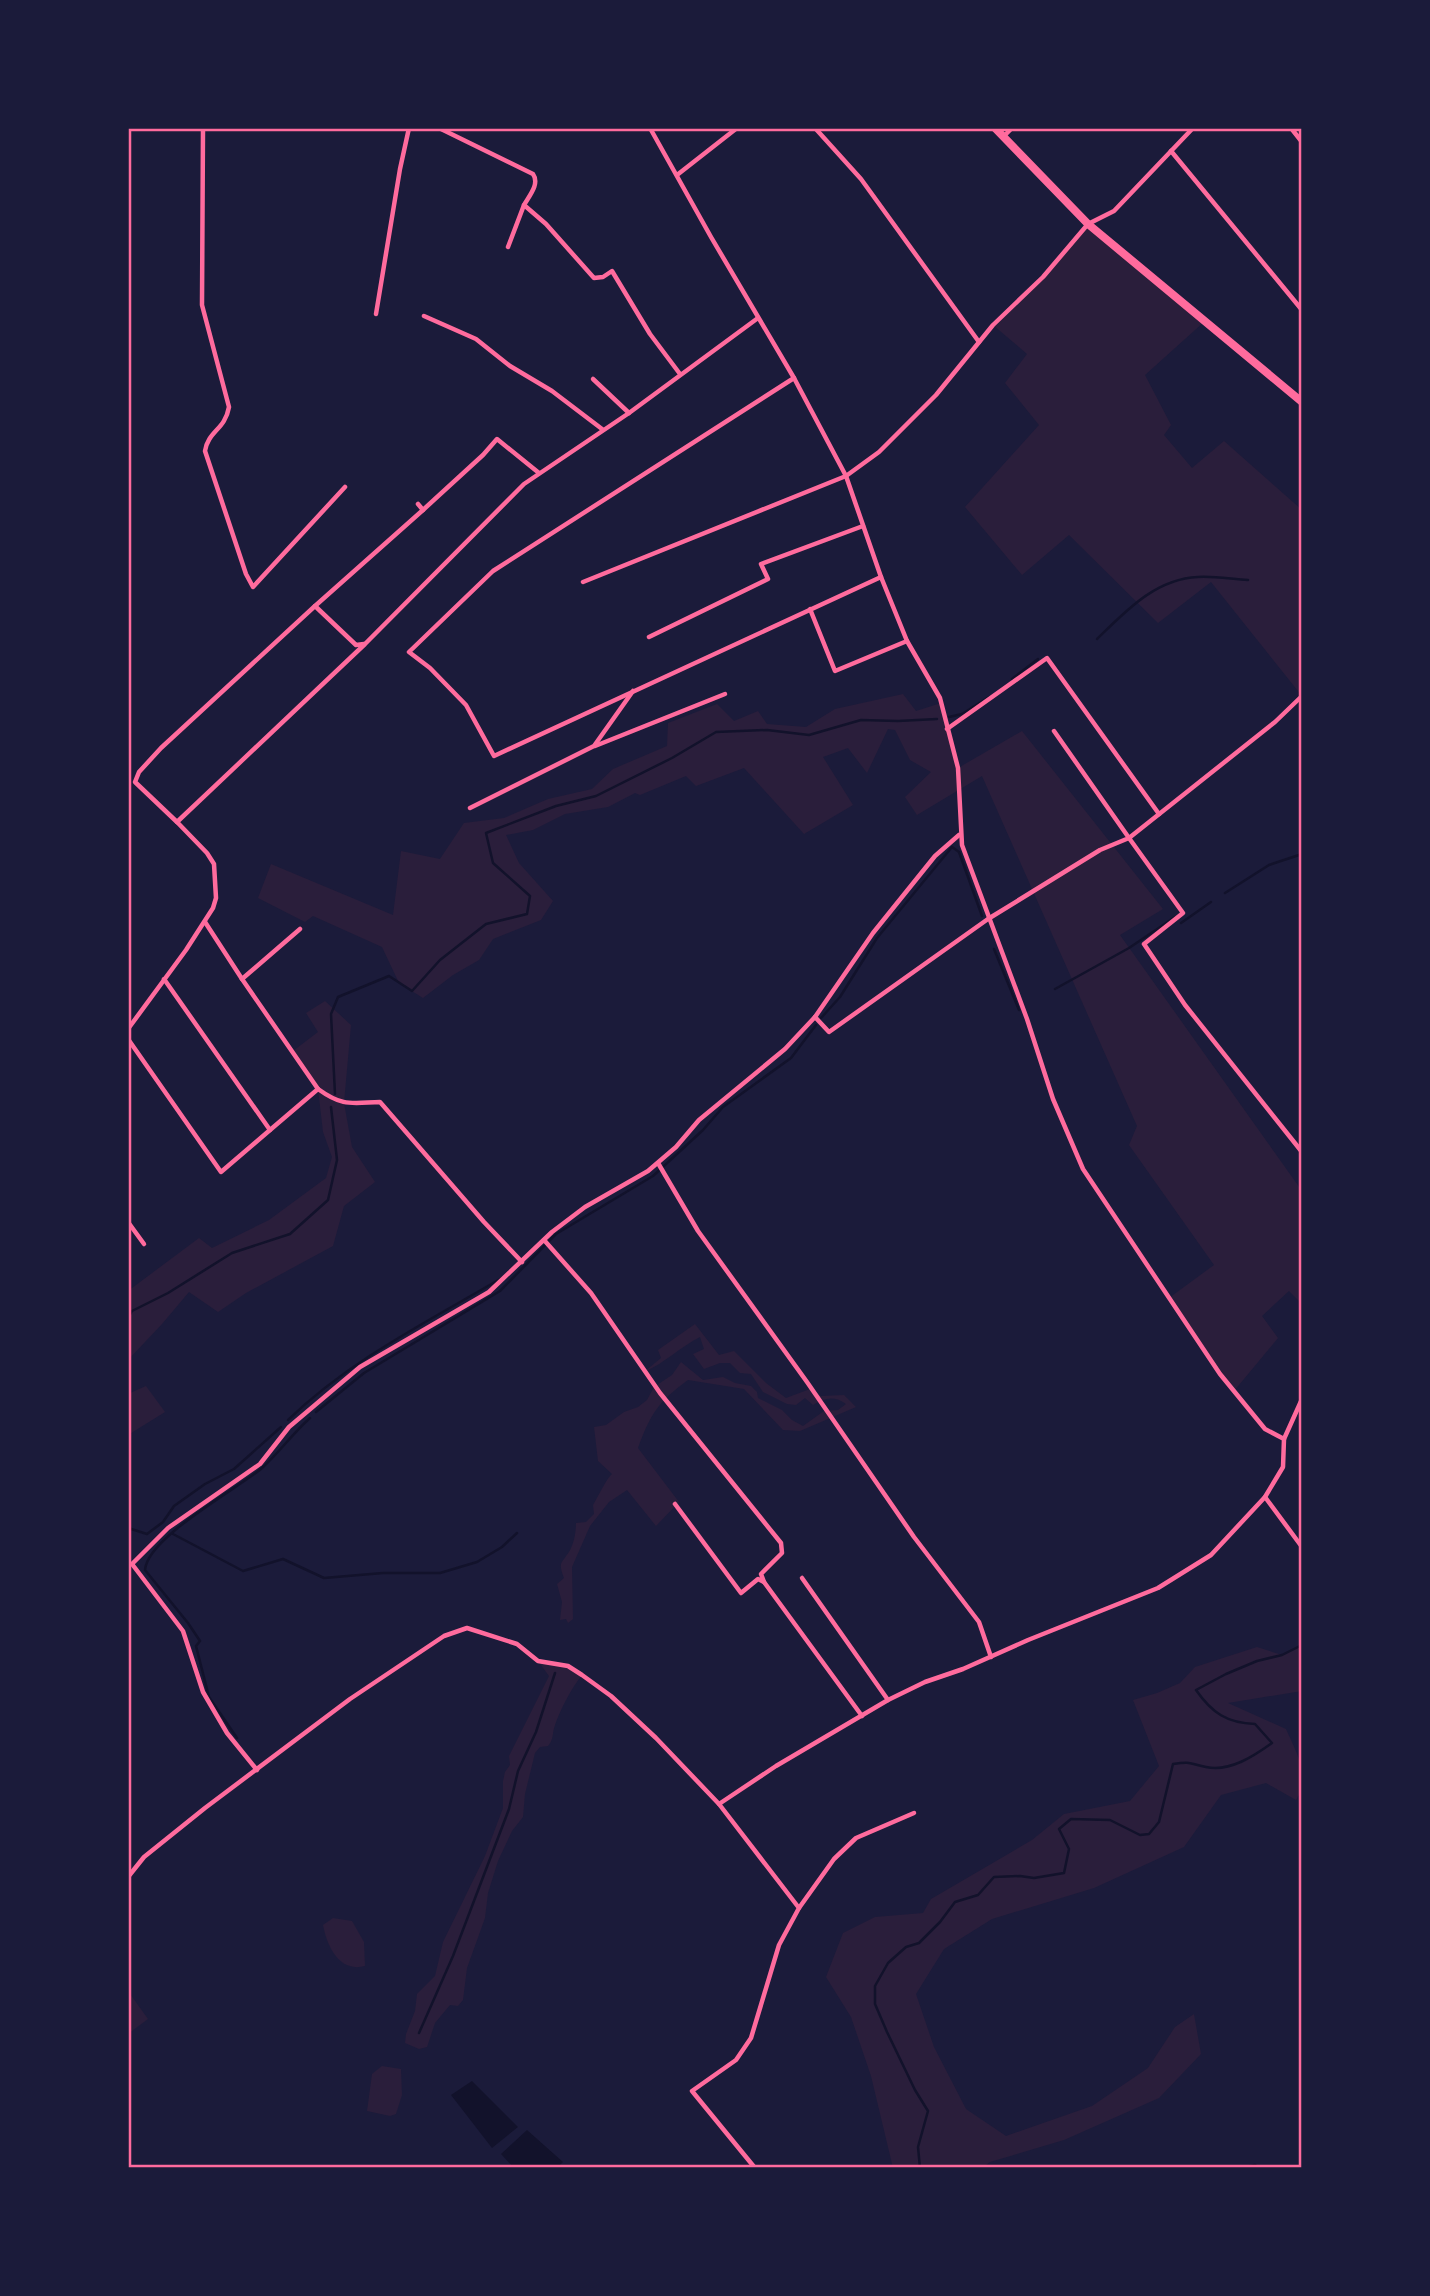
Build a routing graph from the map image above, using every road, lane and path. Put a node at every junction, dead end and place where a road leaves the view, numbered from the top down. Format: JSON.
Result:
{"nodes":[{"id":1,"x":203,"y":128,"type":"edge"},
{"id":2,"x":409,"y":128,"type":"edge"},
{"id":3,"x":439,"y":128,"type":"edge"},
{"id":4,"x":650,"y":128,"type":"edge"},
{"id":5,"x":737,"y":128,"type":"edge"},
{"id":6,"x":815,"y":128,"type":"edge"},
{"id":7,"x":995,"y":128,"type":"edge"},
{"id":8,"x":1013,"y":128,"type":"edge"},
{"id":9,"x":1193,"y":128,"type":"edge"},
{"id":10,"x":1291,"y":128,"type":"edge"},
{"id":11,"x":1002,"y":137,"type":"junction"},
{"id":12,"x":1302,"y":142,"type":"edge"},
{"id":13,"x":1171,"y":152,"type":"junction"},
{"id":14,"x":677,"y":175,"type":"junction"},
{"id":15,"x":524,"y":205,"type":"junction"},
{"id":16,"x":1088,"y":224,"type":"junction"},
{"id":17,"x":508,"y":247,"type":"dead end"},
{"id":18,"x":1302,"y":310,"type":"edge"},
{"id":19,"x":376,"y":314,"type":"dead end"},
{"id":20,"x":424,"y":316,"type":"dead end"},
{"id":21,"x":758,"y":318,"type":"junction"},
{"id":22,"x":979,"y":342,"type":"junction"},
{"id":23,"x":680,"y":374,"type":"junction"},
{"id":24,"x":794,"y":378,"type":"junction"},
{"id":25,"x":593,"y":379,"type":"dead end"},
{"id":26,"x":1302,"y":402,"type":"edge"},
{"id":27,"x":629,"y":412,"type":"junction"},
{"id":28,"x":602,"y":429,"type":"junction"},
{"id":29,"x":539,"y":473,"type":"junction"},
{"id":30,"x":846,"y":476,"type":"junction"},
{"id":31,"x":345,"y":487,"type":"dead end"},
{"id":32,"x":418,"y":504,"type":"dead end"},
{"id":33,"x":422,"y":510,"type":"junction"},
{"id":34,"x":863,"y":526,"type":"junction"},
{"id":35,"x":881,"y":577,"type":"junction"},
{"id":36,"x":583,"y":582,"type":"dead end"},
{"id":37,"x":315,"y":606,"type":"junction"},
{"id":38,"x":810,"y":609,"type":"junction"},
{"id":39,"x":649,"y":637,"type":"dead end"},
{"id":40,"x":907,"y":641,"type":"junction"},
{"id":41,"x":365,"y":644,"type":"junction"},
{"id":42,"x":633,"y":690,"type":"junction"},
{"id":43,"x":725,"y":694,"type":"dead end"},
{"id":44,"x":1302,"y":696,"type":"edge"},
{"id":45,"x":947,"y":729,"type":"junction"},
{"id":46,"x":1054,"y":731,"type":"dead end"},
{"id":47,"x":594,"y":746,"type":"junction"},
{"id":48,"x":470,"y":808,"type":"dead end"},
{"id":49,"x":1159,"y":814,"type":"junction"},
{"id":50,"x":177,"y":822,"type":"junction"},
{"id":51,"x":960,"y":835,"type":"junction"},
{"id":52,"x":1129,"y":838,"type":"junction"},
{"id":53,"x":988,"y":919,"type":"junction"},
{"id":54,"x":205,"y":922,"type":"junction"},
{"id":55,"x":300,"y":929,"type":"dead end"},
{"id":56,"x":164,"y":979,"type":"junction"},
{"id":57,"x":242,"y":979,"type":"junction"},
{"id":58,"x":815,"y":1017,"type":"junction"},
{"id":59,"x":128,"y":1029,"type":"edge"},
{"id":60,"x":128,"y":1039,"type":"edge"},
{"id":61,"x":318,"y":1089,"type":"junction"},
{"id":62,"x":270,"y":1130,"type":"junction"},
{"id":63,"x":1302,"y":1152,"type":"edge"},
{"id":64,"x":658,"y":1163,"type":"junction"},
{"id":65,"x":128,"y":1222,"type":"edge"},
{"id":66,"x":544,"y":1240,"type":"junction"},
{"id":67,"x":144,"y":1244,"type":"dead end"},
{"id":68,"x":523,"y":1262,"type":"junction"},
{"id":69,"x":1302,"y":1399,"type":"edge"},
{"id":70,"x":1284,"y":1439,"type":"junction"},
{"id":71,"x":1265,"y":1497,"type":"junction"},
{"id":72,"x":675,"y":1504,"type":"dead end"},
{"id":73,"x":1302,"y":1547,"type":"edge"},
{"id":74,"x":802,"y":1578,"type":"dead end"},
{"id":75,"x":764,"y":1582,"type":"junction"},
{"id":76,"x":991,"y":1657,"type":"junction"},
{"id":77,"x":888,"y":1700,"type":"junction"},
{"id":78,"x":862,"y":1716,"type":"junction"},
{"id":79,"x":257,"y":1770,"type":"junction"},
{"id":80,"x":719,"y":1804,"type":"junction"},
{"id":81,"x":914,"y":1813,"type":"dead end"},
{"id":82,"x":128,"y":1877,"type":"edge"},
{"id":83,"x":799,"y":1909,"type":"junction"},
{"id":84,"x":755,"y":2168,"type":"edge"}],
"edges":[{"from":1,"to":31,"type":"street"},
{"from":2,"to":19,"type":"street"},
{"from":3,"to":15,"type":"street"},
{"from":4,"to":14,"type":"street"},
{"from":5,"to":14,"type":"street"},
{"from":6,"to":22,"type":"street"},
{"from":7,"to":11,"type":"highway"},
{"from":8,"to":11,"type":"street"},
{"from":9,"to":13,"type":"street"},
{"from":10,"to":12,"type":"street"},
{"from":11,"to":16,"type":"highway"},
{"from":13,"to":16,"type":"street"},
{"from":13,"to":18,"type":"street"},
{"from":14,"to":21,"type":"street"},
{"from":15,"to":17,"type":"street"},
{"from":15,"to":23,"type":"street"},
{"from":16,"to":22,"type":"street"},
{"from":16,"to":26,"type":"highway"},
{"from":20,"to":28,"type":"street"},
{"from":21,"to":23,"type":"street"},
{"from":21,"to":24,"type":"street"},
{"from":22,"to":30,"type":"street"},
{"from":23,"to":27,"type":"street"},
{"from":24,"to":30,"type":"street"},
{"from":24,"to":42,"type":"street"},
{"from":25,"to":27,"type":"street"},
{"from":27,"to":28,"type":"street"},
{"from":28,"to":29,"type":"street"},
{"from":29,"to":33,"type":"street"},
{"from":29,"to":41,"type":"street"},
{"from":30,"to":34,"type":"street"},
{"from":30,"to":36,"type":"street"},
{"from":32,"to":33,"type":"street"},
{"from":33,"to":37,"type":"street"},
{"from":34,"to":35,"type":"street"},
{"from":34,"to":39,"type":"street"},
{"from":35,"to":38,"type":"street"},
{"from":35,"to":40,"type":"street"},
{"from":37,"to":41,"type":"street"},
{"from":37,"to":50,"type":"street"},
{"from":38,"to":40,"type":"street"},
{"from":38,"to":42,"type":"street"},
{"from":40,"to":45,"type":"street"},
{"from":41,"to":50,"type":"street"},
{"from":42,"to":47,"type":"street"},
{"from":43,"to":47,"type":"street"},
{"from":44,"to":49,"type":"street"},
{"from":45,"to":49,"type":"street"},
{"from":45,"to":51,"type":"street"},
{"from":46,"to":52,"type":"street"},
{"from":47,"to":48,"type":"street"},
{"from":49,"to":52,"type":"street"},
{"from":50,"to":54,"type":"street"},
{"from":51,"to":53,"type":"street"},
{"from":51,"to":58,"type":"street"},
{"from":52,"to":53,"type":"street"},
{"from":52,"to":63,"type":"street"},
{"from":53,"to":58,"type":"street"},
{"from":53,"to":70,"type":"street"},
{"from":54,"to":56,"type":"street"},
{"from":54,"to":57,"type":"street"},
{"from":55,"to":57,"type":"street"},
{"from":56,"to":59,"type":"street"},
{"from":56,"to":62,"type":"street"},
{"from":57,"to":61,"type":"street"},
{"from":58,"to":64,"type":"street"},
{"from":60,"to":62,"type":"street"},
{"from":61,"to":62,"type":"street"},
{"from":61,"to":68,"type":"street"},
{"from":64,"to":66,"type":"street"},
{"from":64,"to":76,"type":"street"},
{"from":65,"to":67,"type":"street"},
{"from":66,"to":68,"type":"street"},
{"from":66,"to":75,"type":"street"},
{"from":68,"to":79,"type":"street"},
{"from":69,"to":70,"type":"street"},
{"from":70,"to":71,"type":"street"},
{"from":71,"to":73,"type":"street"},
{"from":71,"to":76,"type":"street"},
{"from":72,"to":75,"type":"street"},
{"from":74,"to":77,"type":"street"},
{"from":75,"to":78,"type":"street"},
{"from":76,"to":77,"type":"street"},
{"from":77,"to":78,"type":"street"},
{"from":78,"to":80,"type":"street"},
{"from":79,"to":80,"type":"street"},
{"from":79,"to":82,"type":"street"},
{"from":80,"to":83,"type":"street"},
{"from":81,"to":83,"type":"street"},
{"from":83,"to":84,"type":"street"}]}
